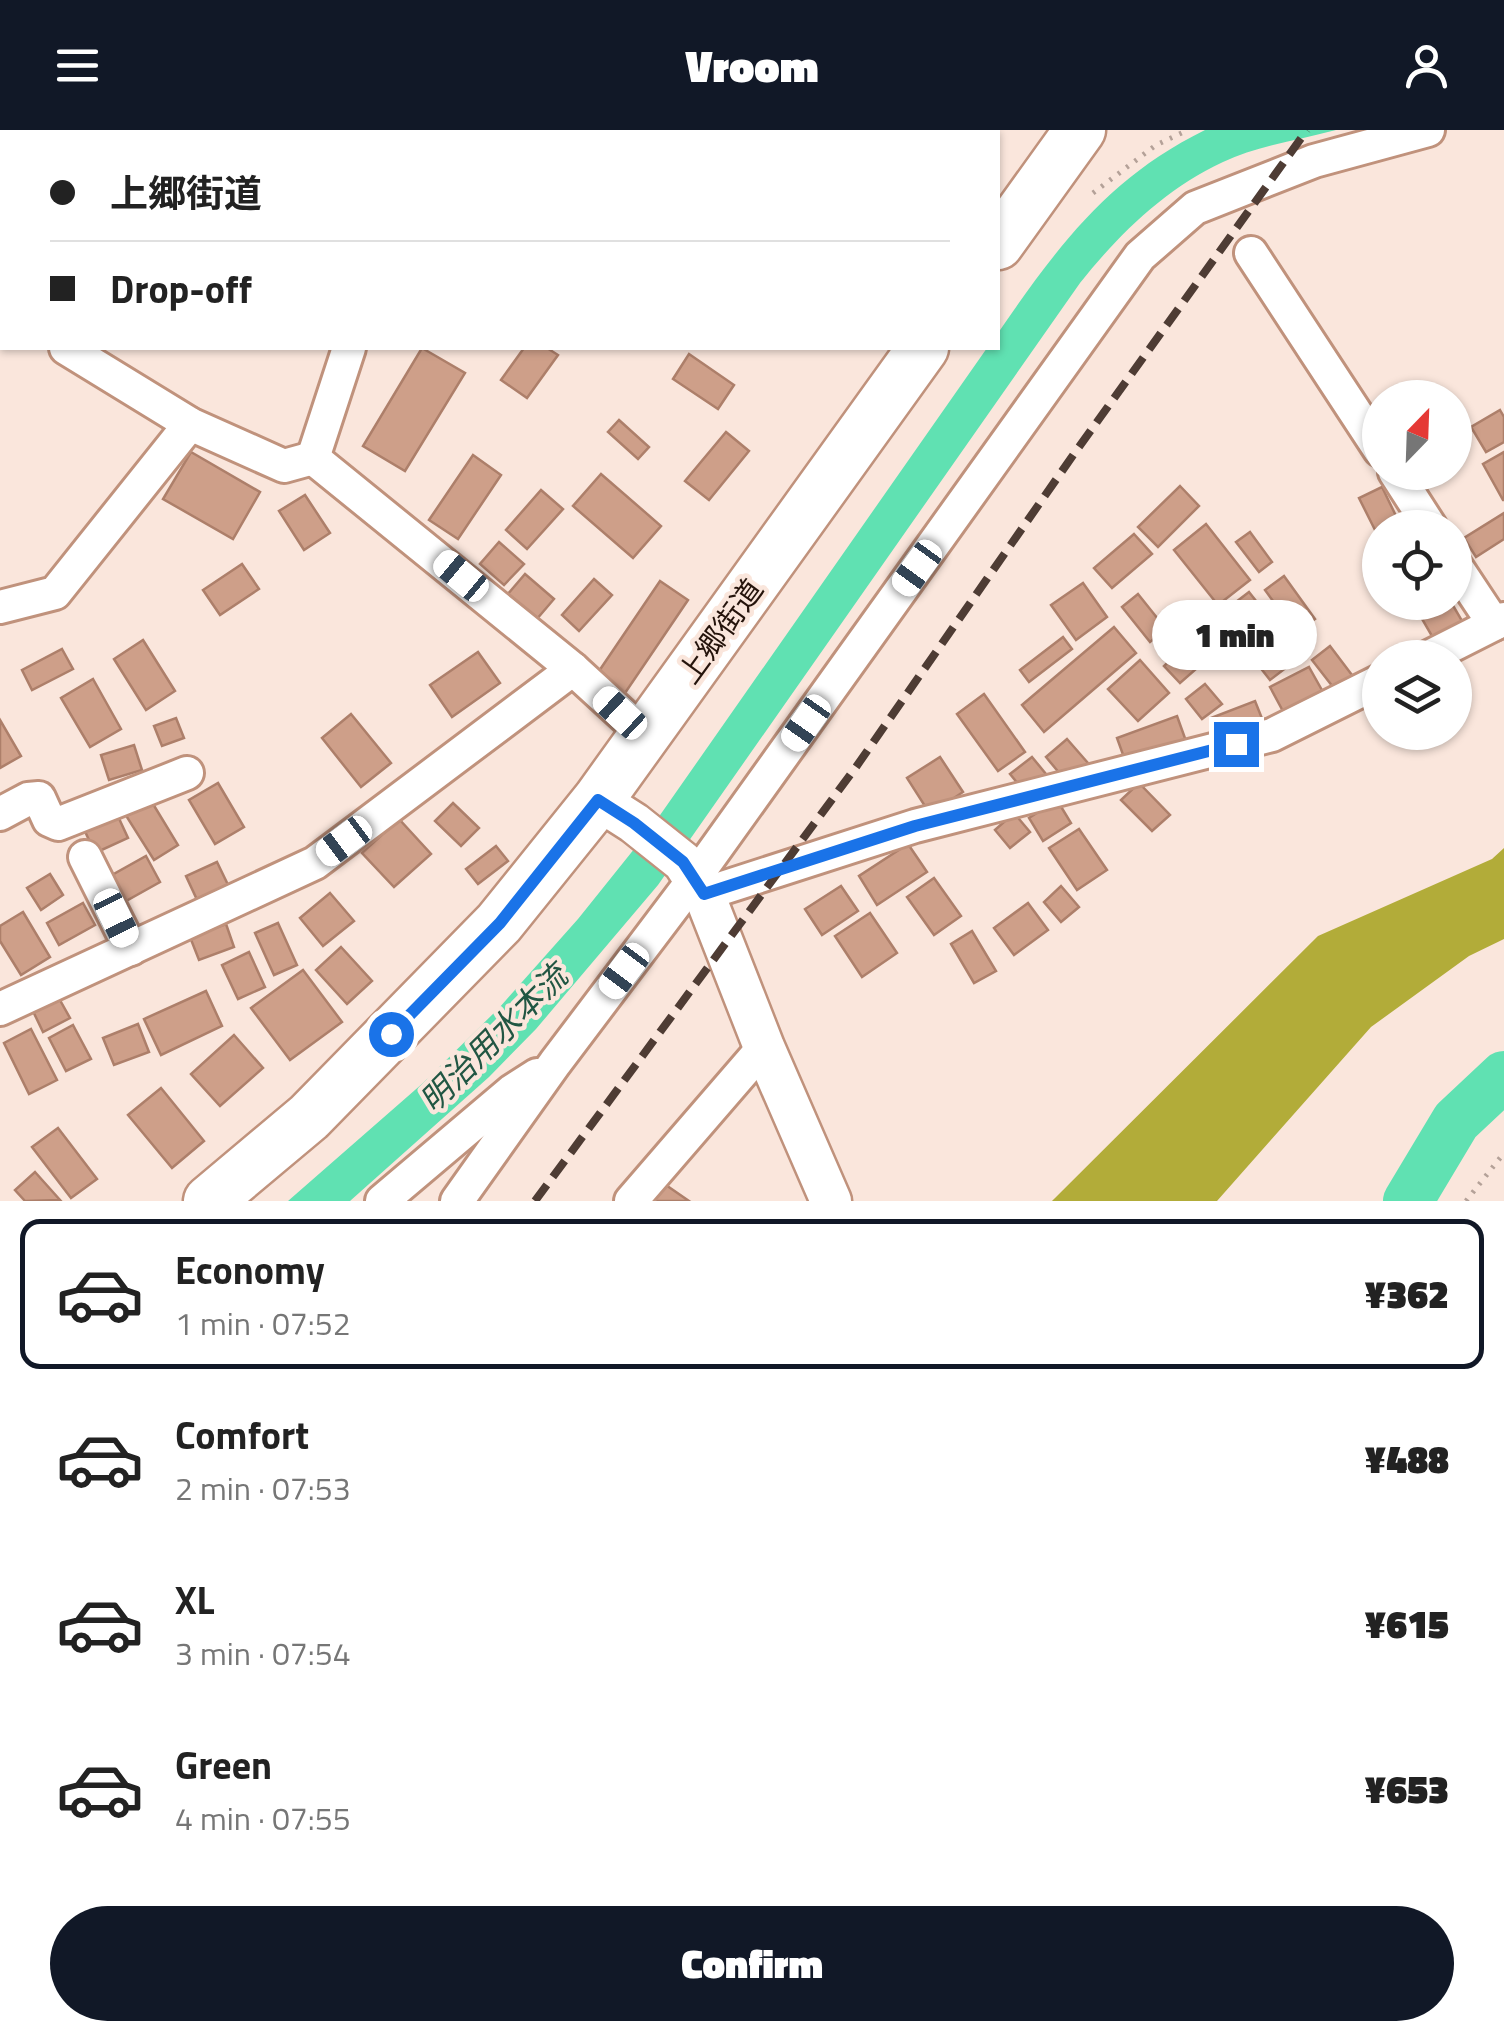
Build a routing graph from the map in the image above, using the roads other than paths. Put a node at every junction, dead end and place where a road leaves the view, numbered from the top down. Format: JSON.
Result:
{"nodes":[{"id":1,"x":1080,"y":130,"type":"edge"},
{"id":2,"x":1428,"y":130,"type":"edge"},
{"id":3,"x":1000,"y":241,"type":"edge"},
{"id":4,"x":1251,"y":253,"type":"dead end"},
{"id":5,"x":69,"y":350,"type":"edge"},
{"id":6,"x":347,"y":350,"type":"edge"},
{"id":7,"x":922,"y":350,"type":"edge"},
{"id":8,"x":1362,"y":423,"type":"edge"},
{"id":9,"x":190,"y":424,"type":"junction"},
{"id":10,"x":314,"y":458,"type":"junction"},
{"id":11,"x":1472,"y":587,"type":"edge"},
{"id":12,"x":0,"y":608,"type":"edge"},
{"id":13,"x":1499,"y":622,"type":"edge"},
{"id":14,"x":1463,"y":640,"type":"edge"},
{"id":15,"x":573,"y":669,"type":"junction"},
{"id":16,"x":1362,"y":690,"type":"edge"},
{"id":17,"x":644,"y":735,"type":"junction"},
{"id":18,"x":187,"y":773,"type":"dead end"},
{"id":19,"x":616,"y":812,"type":"junction"},
{"id":20,"x":0,"y":814,"type":"edge"},
{"id":21,"x":85,"y":857,"type":"dead end"},
{"id":22,"x":694,"y":879,"type":"junction"},
{"id":23,"x":131,"y":949,"type":"junction"},
{"id":24,"x":0,"y":1008,"type":"edge"},
{"id":25,"x":764,"y":1047,"type":"junction"},
{"id":26,"x":555,"y":1063,"type":"junction"},
{"id":27,"x":209,"y":1201,"type":"edge"},
{"id":28,"x":382,"y":1201,"type":"edge"},
{"id":29,"x":458,"y":1201,"type":"edge"},
{"id":30,"x":631,"y":1201,"type":"edge"},
{"id":31,"x":831,"y":1201,"type":"edge"}],
"edges":[{"from":1,"to":3,"type":"main road"},
{"from":2,"to":22,"type":"street"},
{"from":4,"to":8,"type":"street"},
{"from":5,"to":9,"type":"street"},
{"from":6,"to":10,"type":"street"},
{"from":7,"to":17,"type":"main road","name":"上郷街道"},
{"from":9,"to":10,"type":"street"},
{"from":9,"to":12,"type":"street"},
{"from":10,"to":15,"type":"street"},
{"from":11,"to":13,"type":"street"},
{"from":13,"to":14,"type":"street"},
{"from":15,"to":17,"type":"street"},
{"from":15,"to":23,"type":"street"},
{"from":16,"to":22,"type":"street"},
{"from":17,"to":19,"type":"main road","name":"上郷街道"},
{"from":18,"to":20,"type":"street"},
{"from":19,"to":22,"type":"street"},
{"from":19,"to":27,"type":"main road","name":"上郷街道"},
{"from":21,"to":23,"type":"street"},
{"from":22,"to":25,"type":"street"},
{"from":22,"to":26,"type":"street"},
{"from":23,"to":24,"type":"street"},
{"from":25,"to":30,"type":"street"},
{"from":25,"to":31,"type":"street"},
{"from":26,"to":28,"type":"street"},
{"from":26,"to":29,"type":"street"}]}
